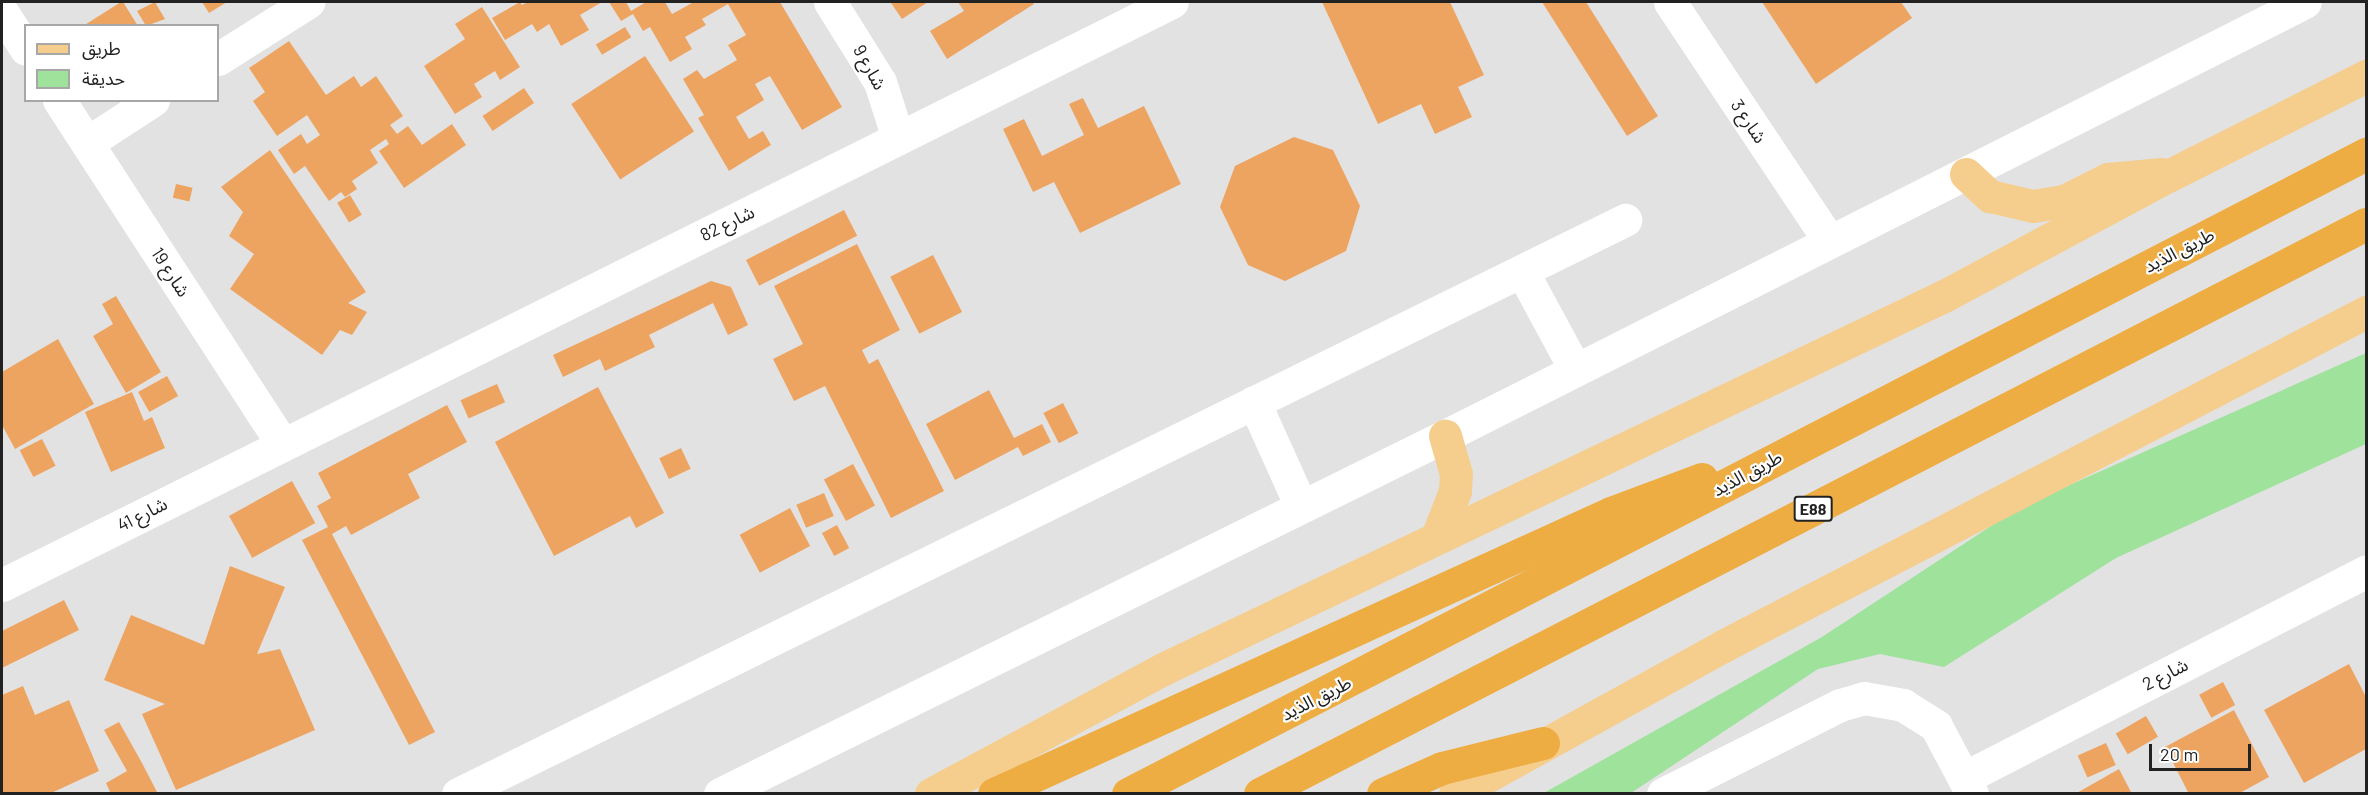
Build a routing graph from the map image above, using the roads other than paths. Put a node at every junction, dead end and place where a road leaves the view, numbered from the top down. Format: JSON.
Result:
{"nodes":[{"id":1,"x":308,"y":2,"type":"edge"},
{"id":2,"x":830,"y":2,"type":"edge"},
{"id":3,"x":1172,"y":2,"type":"edge"},
{"id":4,"x":1670,"y":2,"type":"edge"},
{"id":5,"x":2302,"y":5,"type":"edge"},
{"id":6,"x":2,"y":12,"type":"edge"},
{"id":7,"x":24,"y":46,"type":"edge"},
{"id":8,"x":219,"y":58,"type":"edge"},
{"id":9,"x":2367,"y":76,"type":"edge"},
{"id":10,"x":60,"y":102,"type":"edge"},
{"id":11,"x":150,"y":102,"type":"edge"},
{"id":12,"x":898,"y":138,"type":"junction"},
{"id":13,"x":87,"y":143,"type":"junction"},
{"id":14,"x":2367,"y":154,"type":"edge"},
{"id":15,"x":1966,"y":174,"type":"junction"},
{"id":16,"x":2170,"y":175,"type":"junction"},
{"id":17,"x":1625,"y":220,"type":"dead end"},
{"id":18,"x":2367,"y":224,"type":"edge"},
{"id":19,"x":1829,"y":240,"type":"junction"},
{"id":20,"x":1522,"y":271,"type":"junction"},
{"id":21,"x":2367,"y":312,"type":"edge"},
{"id":22,"x":1575,"y":369,"type":"junction"},
{"id":23,"x":1254,"y":402,"type":"junction"},
{"id":24,"x":1444,"y":436,"type":"junction"},
{"id":25,"x":282,"y":444,"type":"junction"},
{"id":26,"x":1767,"y":462,"type":"junction"},
{"id":27,"x":1300,"y":506,"type":"junction"},
{"id":28,"x":1437,"y":537,"type":"junction"},
{"id":29,"x":2367,"y":571,"type":"edge"},
{"id":30,"x":2,"y":585,"type":"edge"},
{"id":31,"x":1543,"y":743,"type":"junction"},
{"id":32,"x":508,"y":782,"type":"edge"},
{"id":33,"x":1968,"y":786,"type":"edge"},
{"id":34,"x":1460,"y":792,"type":"edge"},
{"id":35,"x":458,"y":794,"type":"edge"},
{"id":36,"x":720,"y":794,"type":"edge"},
{"id":37,"x":931,"y":794,"type":"edge"},
{"id":38,"x":994,"y":794,"type":"edge"},
{"id":39,"x":1128,"y":794,"type":"edge"},
{"id":40,"x":1260,"y":794,"type":"edge"},
{"id":41,"x":1383,"y":794,"type":"edge"},
{"id":42,"x":1663,"y":794,"type":"edge"}],
"edges":[{"from":1,"to":8,"type":"street"},
{"from":2,"to":12,"type":"street","name":"شارع 9"},
{"from":3,"to":12,"type":"street","name":"شارع 82"},
{"from":4,"to":19,"type":"street","name":"شارع 3"},
{"from":5,"to":15,"type":"street"},
{"from":6,"to":7,"type":"street"},
{"from":9,"to":16,"type":"main road"},
{"from":10,"to":13,"type":"street","name":"شارع 19"},
{"from":11,"to":13,"type":"street"},
{"from":12,"to":25,"type":"street","name":"شارع 82"},
{"from":13,"to":25,"type":"street","name":"شارع 19"},
{"from":14,"to":26,"type":"highway","name":"طريق الذيد"},
{"from":15,"to":16,"type":"main road"},
{"from":15,"to":19,"type":"street"},
{"from":16,"to":28,"type":"main road"},
{"from":17,"to":20,"type":"street"},
{"from":18,"to":40,"type":"highway","number":"E88"},
{"from":19,"to":22,"type":"street"},
{"from":20,"to":22,"type":"street"},
{"from":20,"to":23,"type":"street"},
{"from":21,"to":31,"type":"main road"},
{"from":22,"to":24,"type":"street"},
{"from":23,"to":27,"type":"street"},
{"from":23,"to":32,"type":"street"},
{"from":24,"to":27,"type":"street"},
{"from":24,"to":28,"type":"main road"},
{"from":25,"to":30,"type":"street","name":"شارع 41"},
{"from":26,"to":38,"type":"highway"},
{"from":26,"to":39,"type":"highway","name":"طريق الذيد"},
{"from":27,"to":36,"type":"street"},
{"from":28,"to":37,"type":"main road"},
{"from":29,"to":33,"type":"street","name":"شارع 2"},
{"from":31,"to":34,"type":"main road"},
{"from":31,"to":41,"type":"highway"},
{"from":32,"to":35,"type":"street"},
{"from":33,"to":42,"type":"street"}]}
